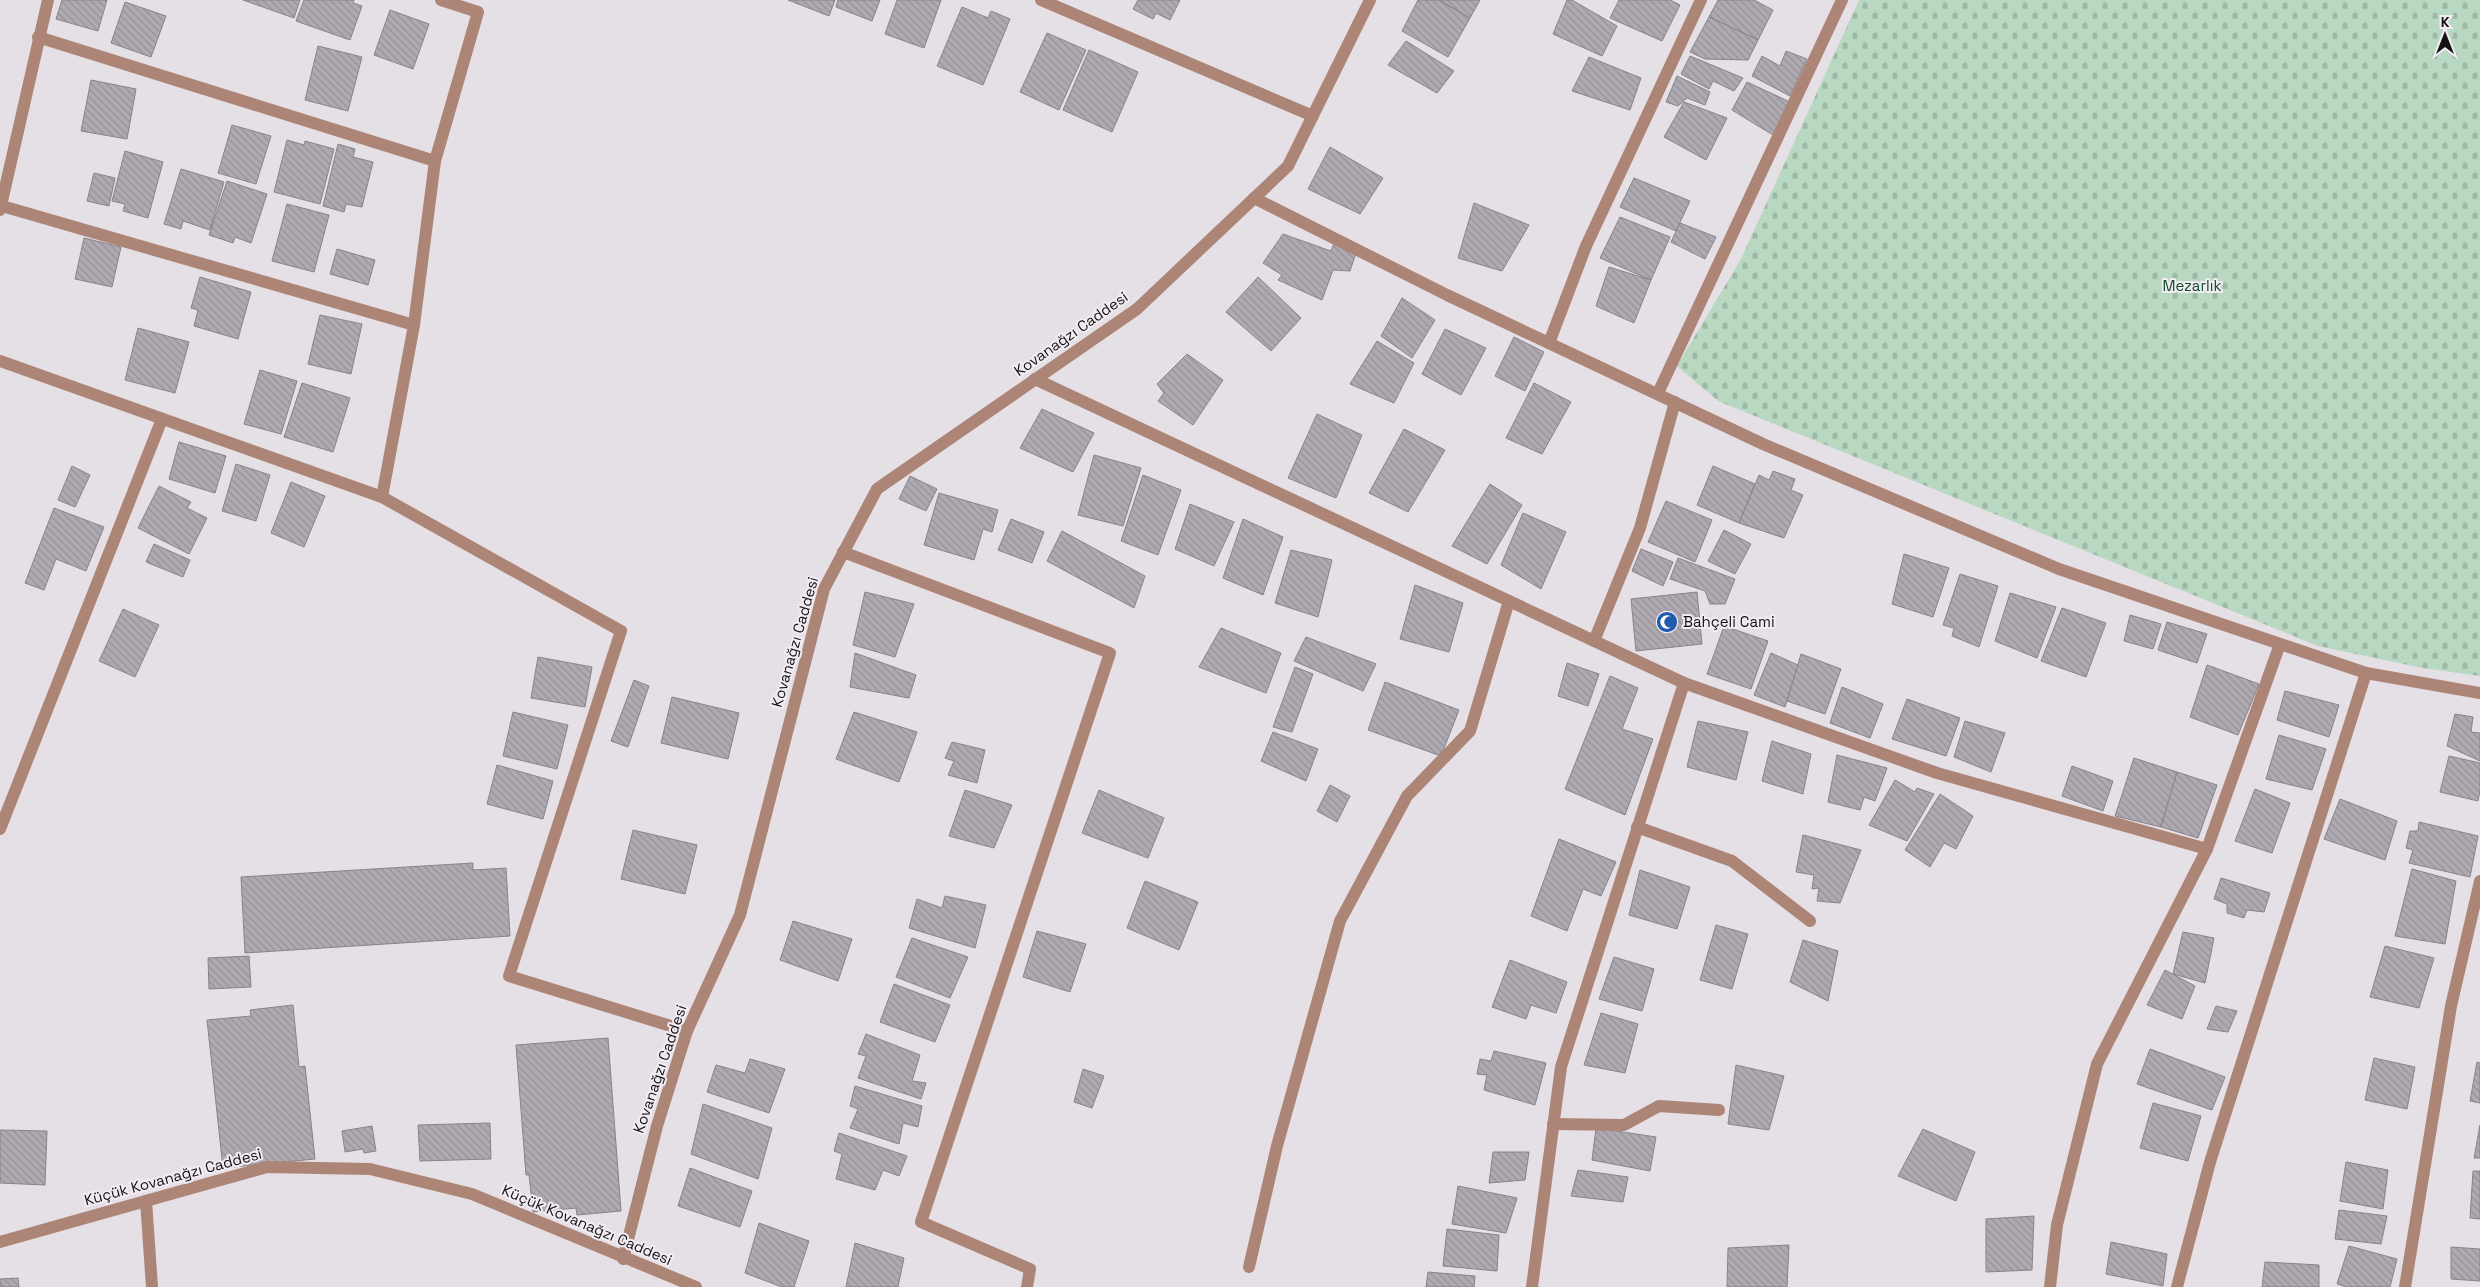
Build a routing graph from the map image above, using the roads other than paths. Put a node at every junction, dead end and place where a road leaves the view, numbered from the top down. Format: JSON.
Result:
{"nodes":[{"id":1,"x":48,"y":0,"type":"edge"},
{"id":2,"x":441,"y":0,"type":"edge"},
{"id":3,"x":1041,"y":0,"type":"edge"},
{"id":4,"x":1370,"y":0,"type":"edge"},
{"id":5,"x":1701,"y":0,"type":"edge"},
{"id":6,"x":1842,"y":0,"type":"edge"},
{"id":7,"x":38,"y":37,"type":"junction"},
{"id":8,"x":1313,"y":116,"type":"junction"},
{"id":9,"x":435,"y":161,"type":"junction"},
{"id":10,"x":1254,"y":198,"type":"junction"},
{"id":11,"x":1,"y":208,"type":"edge"},
{"id":12,"x":414,"y":325,"type":"junction"},
{"id":13,"x":1549,"y":343,"type":"junction"},
{"id":14,"x":0,"y":361,"type":"edge"},
{"id":15,"x":1035,"y":379,"type":"junction"},
{"id":16,"x":1658,"y":393,"type":"junction"},
{"id":17,"x":1675,"y":402,"type":"junction"},
{"id":18,"x":162,"y":419,"type":"junction"},
{"id":19,"x":382,"y":497,"type":"junction"},
{"id":20,"x":843,"y":552,"type":"junction"},
{"id":21,"x":1508,"y":601,"type":"junction"},
{"id":22,"x":1594,"y":641,"type":"junction"},
{"id":23,"x":2280,"y":644,"type":"junction"},
{"id":24,"x":2366,"y":673,"type":"junction"},
{"id":25,"x":1684,"y":683,"type":"junction"},
{"id":26,"x":2480,"y":693,"type":"edge"},
{"id":27,"x":4,"y":810,"type":"edge"},
{"id":28,"x":1637,"y":827,"type":"junction"},
{"id":29,"x":0,"y":829,"type":"edge"},
{"id":30,"x":2207,"y":849,"type":"junction"},
{"id":31,"x":2480,"y":881,"type":"edge"},
{"id":32,"x":1810,"y":921,"type":"dead end"},
{"id":33,"x":687,"y":1031,"type":"junction"},
{"id":34,"x":1719,"y":1110,"type":"dead end"},
{"id":35,"x":1553,"y":1124,"type":"junction"},
{"id":36,"x":146,"y":1201,"type":"junction"},
{"id":37,"x":0,"y":1242,"type":"edge"},
{"id":38,"x":623,"y":1258,"type":"junction"},
{"id":39,"x":1249,"y":1267,"type":"dead end"},
{"id":40,"x":152,"y":1287,"type":"edge"},
{"id":41,"x":696,"y":1287,"type":"edge"},
{"id":42,"x":1027,"y":1287,"type":"edge"},
{"id":43,"x":1532,"y":1287,"type":"edge"},
{"id":44,"x":2050,"y":1287,"type":"edge"},
{"id":45,"x":2177,"y":1287,"type":"edge"},
{"id":46,"x":2405,"y":1287,"type":"edge"}],
"edges":[{"from":1,"to":7,"type":"street"},
{"from":2,"to":9,"type":"street"},
{"from":3,"to":8,"type":"street"},
{"from":4,"to":8,"type":"street","name":"Kovanağzı Caddesi"},
{"from":5,"to":13,"type":"street"},
{"from":6,"to":16,"type":"street"},
{"from":7,"to":9,"type":"street"},
{"from":7,"to":11,"type":"street"},
{"from":8,"to":10,"type":"street","name":"Kovanağzı Caddesi"},
{"from":9,"to":12,"type":"street"},
{"from":10,"to":13,"type":"street"},
{"from":10,"to":15,"type":"street","name":"Kovanağzı Caddesi"},
{"from":11,"to":12,"type":"street"},
{"from":12,"to":19,"type":"street"},
{"from":13,"to":16,"type":"street"},
{"from":14,"to":18,"type":"street"},
{"from":15,"to":20,"type":"street","name":"Kovanağzı Caddesi"},
{"from":15,"to":21,"type":"street"},
{"from":16,"to":17,"type":"street"},
{"from":17,"to":22,"type":"street"},
{"from":17,"to":23,"type":"street"},
{"from":18,"to":19,"type":"street"},
{"from":18,"to":27,"type":"street"},
{"from":19,"to":33,"type":"street"},
{"from":20,"to":33,"type":"street","name":"Kovanağzı Caddesi"},
{"from":20,"to":42,"type":"street"},
{"from":21,"to":22,"type":"street"},
{"from":21,"to":39,"type":"street"},
{"from":22,"to":25,"type":"street"},
{"from":23,"to":24,"type":"street"},
{"from":23,"to":30,"type":"street"},
{"from":24,"to":26,"type":"street"},
{"from":24,"to":45,"type":"street"},
{"from":25,"to":28,"type":"street"},
{"from":25,"to":30,"type":"street"},
{"from":27,"to":29,"type":"street"},
{"from":28,"to":32,"type":"street"},
{"from":28,"to":35,"type":"street"},
{"from":30,"to":44,"type":"street"},
{"from":31,"to":46,"type":"street"},
{"from":33,"to":38,"type":"street","name":"Kovanağzı Caddesi"},
{"from":34,"to":35,"type":"street"},
{"from":35,"to":43,"type":"street"},
{"from":36,"to":37,"type":"street","name":"Küçük Kovanağzı Caddesi"},
{"from":36,"to":38,"type":"street","name":"Küçük Kovanağzı Caddesi"},
{"from":36,"to":40,"type":"street"},
{"from":38,"to":41,"type":"street","name":"Küçük Kovanağzı Caddesi"}]}
